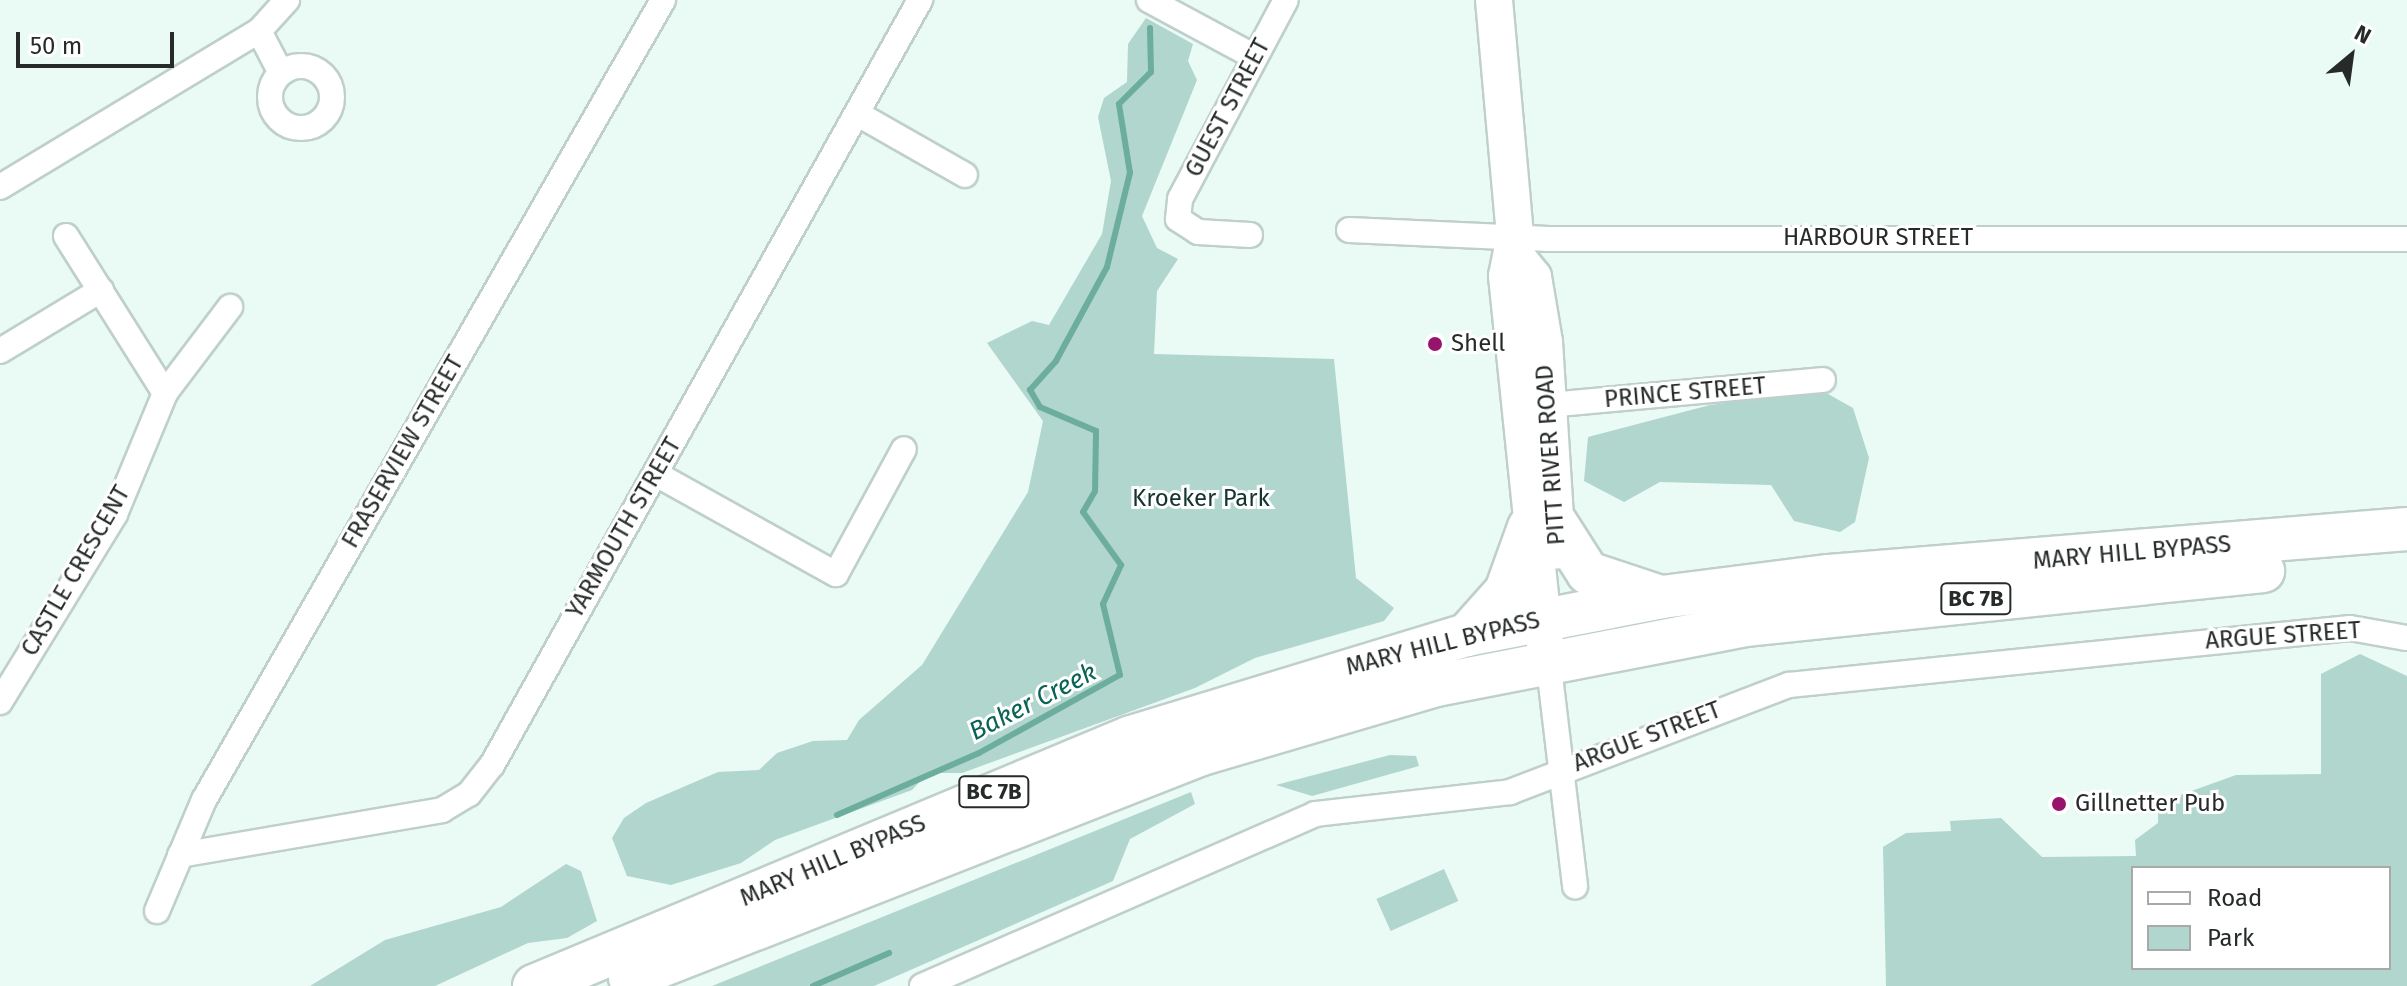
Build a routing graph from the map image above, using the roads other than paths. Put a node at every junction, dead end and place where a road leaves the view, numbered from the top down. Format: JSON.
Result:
{"nodes":[{"id":1,"x":287,"y":0,"type":"edge"},
{"id":2,"x":663,"y":0,"type":"edge"},
{"id":3,"x":920,"y":0,"type":"edge"},
{"id":4,"x":1149,"y":0,"type":"edge"},
{"id":5,"x":1286,"y":0,"type":"edge"},
{"id":6,"x":1494,"y":0,"type":"edge"},
{"id":7,"x":259,"y":31,"type":"junction"},
{"id":8,"x":1255,"y":57,"type":"junction"},
{"id":9,"x":281,"y":73,"type":"dead end"},
{"id":10,"x":858,"y":114,"type":"junction"},
{"id":11,"x":965,"y":175,"type":"dead end"},
{"id":12,"x":3,"y":176,"type":"edge"},
{"id":13,"x":1349,"y":230,"type":"dead end"},
{"id":14,"x":1250,"y":235,"type":"dead end"},
{"id":15,"x":66,"y":236,"type":"dead end"},
{"id":16,"x":2407,"y":239,"type":"edge"},
{"id":17,"x":1516,"y":246,"type":"junction"},
{"id":18,"x":101,"y":290,"type":"junction"},
{"id":19,"x":230,"y":307,"type":"dead end"},
{"id":20,"x":0,"y":351,"type":"edge"},
{"id":21,"x":1823,"y":380,"type":"dead end"},
{"id":22,"x":1517,"y":386,"type":"junction"},
{"id":23,"x":165,"y":393,"type":"junction"},
{"id":24,"x":1548,"y":405,"type":"junction"},
{"id":25,"x":904,"y":449,"type":"dead end"},
{"id":26,"x":656,"y":474,"type":"junction"},
{"id":27,"x":1543,"y":525,"type":"junction"},
{"id":28,"x":2407,"y":529,"type":"edge"},
{"id":29,"x":2407,"y":558,"type":"edge"},
{"id":30,"x":1662,"y":597,"type":"junction"},
{"id":31,"x":1549,"y":632,"type":"junction"},
{"id":32,"x":1467,"y":635,"type":"junction"},
{"id":33,"x":2407,"y":638,"type":"edge"},
{"id":34,"x":0,"y":702,"type":"edge"},
{"id":35,"x":1561,"y":771,"type":"junction"},
{"id":36,"x":180,"y":855,"type":"junction"},
{"id":37,"x":1575,"y":886,"type":"dead end"},
{"id":38,"x":157,"y":911,"type":"dead end"},
{"id":39,"x":534,"y":986,"type":"edge"},
{"id":40,"x":611,"y":986,"type":"edge"},
{"id":41,"x":922,"y":986,"type":"edge"}],
"edges":[{"from":1,"to":7,"type":"street"},
{"from":2,"to":36,"type":"street","name":"FRASERVIEW STREET"},
{"from":3,"to":10,"type":"street","name":"YARMOUTH STREET"},
{"from":4,"to":8,"type":"street"},
{"from":5,"to":8,"type":"street","name":"GUEST STREET"},
{"from":6,"to":17,"type":"main road","name":"PITT RIVER ROAD"},
{"from":7,"to":9,"type":"street"},
{"from":7,"to":12,"type":"street"},
{"from":8,"to":14,"type":"street","name":"GUEST STREET"},
{"from":10,"to":11,"type":"street"},
{"from":10,"to":26,"type":"street","name":"YARMOUTH STREET"},
{"from":13,"to":17,"type":"street","name":"HARBOUR STREET"},
{"from":15,"to":18,"type":"street"},
{"from":16,"to":17,"type":"street","name":"HARBOUR STREET"},
{"from":17,"to":22,"type":"main road","name":"PITT RIVER ROAD"},
{"from":17,"to":24,"type":"main road","name":"PITT RIVER ROAD"},
{"from":18,"to":20,"type":"street"},
{"from":18,"to":23,"type":"street"},
{"from":19,"to":23,"type":"street","name":"CASTLE CRESCENT"},
{"from":21,"to":24,"type":"street","name":"PRINCE STREET"},
{"from":22,"to":24,"type":"main road"},
{"from":22,"to":27,"type":"main road","name":"PITT RIVER ROAD"},
{"from":23,"to":34,"type":"street","name":"CASTLE CRESCENT"},
{"from":24,"to":27,"type":"main road","name":"PITT RIVER ROAD"},
{"from":25,"to":26,"type":"street"},
{"from":26,"to":36,"type":"street","name":"YARMOUTH STREET"},
{"from":27,"to":30,"type":"highway"},
{"from":27,"to":31,"type":"main road","name":"PITT RIVER ROAD"},
{"from":27,"to":32,"type":"highway"},
{"from":28,"to":30,"type":"highway","name":"MARY HILL BYPASS","number":"BC 7B"},
{"from":29,"to":31,"type":"highway","name":"MARY HILL BYPASS","number":"BC 7B"},
{"from":30,"to":31,"type":"highway","name":"MARY HILL BYPASS","number":"BC 7B"},
{"from":31,"to":32,"type":"highway","name":"MARY HILL BYPASS","number":"BC 7B"},
{"from":31,"to":35,"type":"street","name":"PITT RIVER ROAD"},
{"from":31,"to":40,"type":"highway","name":"MARY HILL BYPASS","number":"BC 7B"},
{"from":32,"to":39,"type":"highway","name":"MARY HILL BYPASS","number":"BC 7B"},
{"from":33,"to":35,"type":"street","name":"ARGUE STREET"},
{"from":35,"to":37,"type":"street","name":"PITT RIVER ROAD"},
{"from":35,"to":41,"type":"street","name":"ARGUE STREET"},
{"from":36,"to":38,"type":"street","name":"FRASERVIEW STREET"}]}
